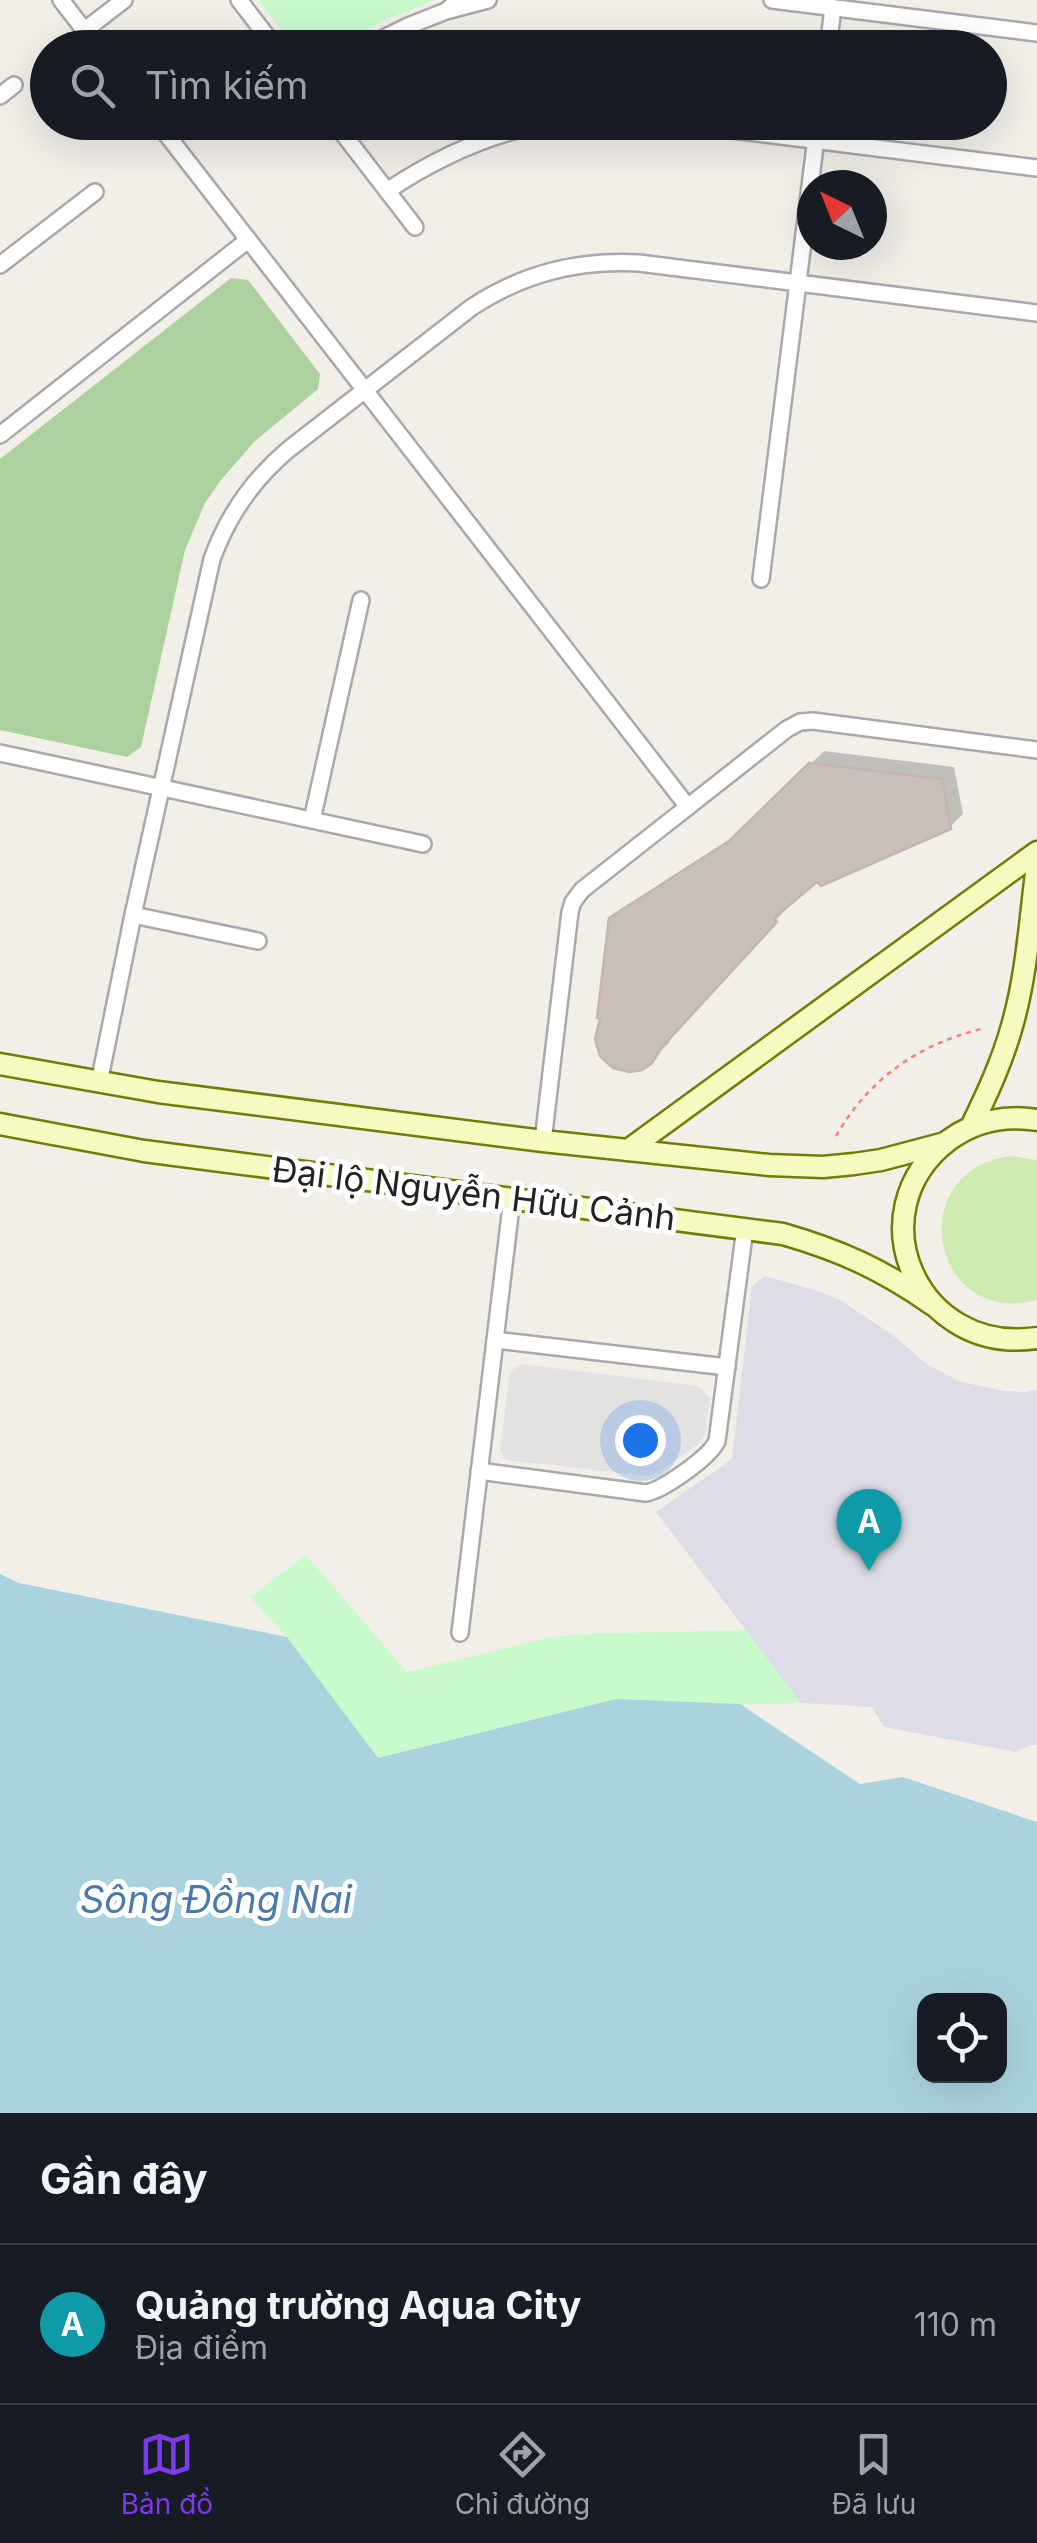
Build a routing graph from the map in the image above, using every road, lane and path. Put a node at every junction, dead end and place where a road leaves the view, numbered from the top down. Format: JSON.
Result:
{"nodes":[{"id":1,"x":61,"y":0,"type":"edge"},
{"id":2,"x":124,"y":0,"type":"edge"},
{"id":3,"x":239,"y":0,"type":"edge"},
{"id":4,"x":488,"y":0,"type":"edge"},
{"id":5,"x":772,"y":0,"type":"edge"},
{"id":6,"x":452,"y":6,"type":"edge"},
{"id":7,"x":833,"y":8,"type":"junction"},
{"id":8,"x":85,"y":30,"type":"joint"},
{"id":9,"x":262,"y":30,"type":"edge"},
{"id":10,"x":398,"y":30,"type":"edge"},
{"id":11,"x":830,"y":30,"type":"edge"},
{"id":12,"x":1037,"y":33,"type":"edge"},
{"id":13,"x":170,"y":140,"type":"edge"},
{"id":14,"x":348,"y":140,"type":"edge"},
{"id":15,"x":485,"y":140,"type":"edge"},
{"id":16,"x":801,"y":140,"type":"edge"},
{"id":17,"x":816,"y":142,"type":"junction"},
{"id":18,"x":1037,"y":168,"type":"edge"},
{"id":19,"x":388,"y":191,"type":"junction"},
{"id":20,"x":96,"y":192,"type":"dead end"},
{"id":21,"x":415,"y":227,"type":"dead end"},
{"id":22,"x":248,"y":240,"type":"junction"},
{"id":23,"x":0,"y":266,"type":"edge"},
{"id":24,"x":797,"y":284,"type":"junction"},
{"id":25,"x":1037,"y":313,"type":"edge"},
{"id":26,"x":364,"y":389,"type":"junction"},
{"id":27,"x":0,"y":435,"type":"edge"},
{"id":28,"x":762,"y":579,"type":"dead end"},
{"id":29,"x":360,"y":600,"type":"dead end"},
{"id":30,"x":1037,"y":750,"type":"edge"},
{"id":31,"x":0,"y":752,"type":"edge"},
{"id":32,"x":161,"y":787,"type":"junction"},
{"id":33,"x":688,"y":807,"type":"junction"},
{"id":34,"x":312,"y":820,"type":"junction"},
{"id":35,"x":423,"y":844,"type":"dead end"},
{"id":36,"x":1037,"y":852,"type":"edge"},
{"id":37,"x":1037,"y":865,"type":"edge"},
{"id":38,"x":133,"y":915,"type":"junction"},
{"id":39,"x":258,"y":941,"type":"dead end"},
{"id":40,"x":981,"y":1029,"type":"dead end"},
{"id":41,"x":0,"y":1064,"type":"edge"},
{"id":42,"x":99,"y":1083,"type":"junction"},
{"id":43,"x":1037,"y":1120,"type":"edge"},
{"id":44,"x":0,"y":1124,"type":"edge"},
{"id":45,"x":971,"y":1127,"type":"junction"},
{"id":46,"x":836,"y":1136,"type":"dead end"},
{"id":47,"x":544,"y":1141,"type":"junction"},
{"id":48,"x":946,"y":1143,"type":"junction"},
{"id":49,"x":628,"y":1150,"type":"junction"},
{"id":50,"x":512,"y":1198,"type":"junction"},
{"id":51,"x":745,"y":1228,"type":"junction"},
{"id":52,"x":933,"y":1305,"type":"junction"},
{"id":53,"x":1037,"y":1338,"type":"edge"},
{"id":54,"x":495,"y":1340,"type":"junction"},
{"id":55,"x":727,"y":1367,"type":"junction"},
{"id":56,"x":479,"y":1471,"type":"junction"},
{"id":57,"x":460,"y":1634,"type":"dead end"}],
"edges":[{"from":1,"to":8,"type":"street"},
{"from":2,"to":8,"type":"street"},
{"from":3,"to":9,"type":"street"},
{"from":4,"to":6,"type":"street"},
{"from":5,"to":7,"type":"street"},
{"from":6,"to":10,"type":"street"},
{"from":7,"to":11,"type":"street"},
{"from":7,"to":12,"type":"street"},
{"from":13,"to":22,"type":"street"},
{"from":14,"to":19,"type":"street"},
{"from":15,"to":19,"type":"street"},
{"from":16,"to":17,"type":"street"},
{"from":17,"to":18,"type":"street"},
{"from":17,"to":24,"type":"street"},
{"from":19,"to":21,"type":"street"},
{"from":20,"to":23,"type":"street"},
{"from":22,"to":26,"type":"street"},
{"from":22,"to":27,"type":"street"},
{"from":24,"to":25,"type":"street"},
{"from":24,"to":26,"type":"street"},
{"from":24,"to":28,"type":"street"},
{"from":26,"to":32,"type":"street"},
{"from":26,"to":33,"type":"street"},
{"from":29,"to":34,"type":"street"},
{"from":30,"to":33,"type":"street"},
{"from":31,"to":32,"type":"street"},
{"from":32,"to":34,"type":"street"},
{"from":32,"to":38,"type":"street"},
{"from":33,"to":47,"type":"street"},
{"from":34,"to":35,"type":"street"},
{"from":36,"to":49,"type":"main road"},
{"from":37,"to":45,"type":"main road"},
{"from":38,"to":39,"type":"street"},
{"from":38,"to":42,"type":"street"},
{"from":40,"to":46,"type":"path"},
{"from":41,"to":42,"type":"main road","name":"Đại lộ Nguyễn Hữu Cảnh"},
{"from":42,"to":47,"type":"main road","name":"Đại lộ Nguyễn Hữu Cảnh"},
{"from":43,"to":45,"type":"main road"},
{"from":44,"to":50,"type":"main road","name":"Đại lộ Nguyễn Hữu Cảnh"},
{"from":45,"to":48,"type":"main road"},
{"from":47,"to":49,"type":"main road","name":"Đại lộ Nguyễn Hữu Cảnh"},
{"from":48,"to":49,"type":"main road","name":"Đại lộ Nguyễn Hữu Cảnh"},
{"from":48,"to":52,"type":"main road"},
{"from":50,"to":51,"type":"main road","name":"Đại lộ Nguyễn Hữu Cảnh"},
{"from":50,"to":54,"type":"street"},
{"from":51,"to":52,"type":"main road","name":"Đại lộ Nguyễn Hữu Cảnh"},
{"from":51,"to":55,"type":"street"},
{"from":52,"to":53,"type":"main road","name":"Đại lộ Nguyễn Hữu Cảnh"},
{"from":54,"to":55,"type":"street"},
{"from":54,"to":56,"type":"street"},
{"from":55,"to":56,"type":"street"},
{"from":56,"to":57,"type":"street"}]}
